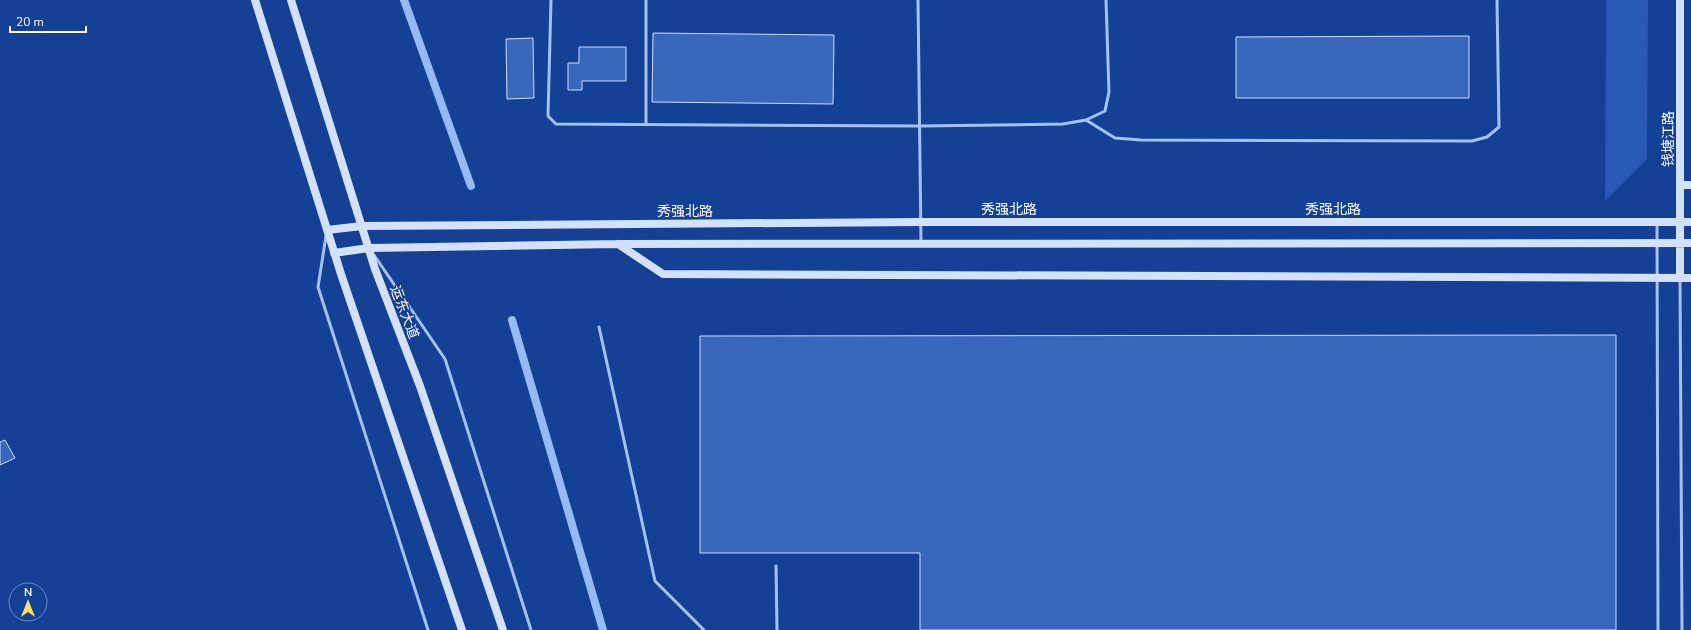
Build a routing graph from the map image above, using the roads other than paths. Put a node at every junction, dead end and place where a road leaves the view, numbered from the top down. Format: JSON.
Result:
{"nodes":[{"id":1,"x":255,"y":0,"type":"edge"},
{"id":2,"x":291,"y":0,"type":"edge"},
{"id":3,"x":550,"y":0,"type":"edge"},
{"id":4,"x":646,"y":0,"type":"edge"},
{"id":5,"x":918,"y":0,"type":"edge"},
{"id":6,"x":1106,"y":0,"type":"edge"},
{"id":7,"x":1497,"y":0,"type":"edge"},
{"id":8,"x":1680,"y":0,"type":"edge"},
{"id":9,"x":1086,"y":120,"type":"junction"},
{"id":10,"x":646,"y":125,"type":"junction"},
{"id":11,"x":920,"y":126,"type":"junction"},
{"id":12,"x":1681,"y":185,"type":"junction"},
{"id":13,"x":1691,"y":185,"type":"edge"},
{"id":14,"x":921,"y":222,"type":"junction"},
{"id":15,"x":1657,"y":222,"type":"junction"},
{"id":16,"x":1681,"y":222,"type":"junction"},
{"id":17,"x":1691,"y":222,"type":"edge"},
{"id":18,"x":362,"y":226,"type":"junction"},
{"id":19,"x":327,"y":230,"type":"junction"},
{"id":20,"x":1657,"y":243,"type":"junction"},
{"id":21,"x":1681,"y":243,"type":"junction"},
{"id":22,"x":1691,"y":243,"type":"edge"},
{"id":23,"x":617,"y":244,"type":"junction"},
{"id":24,"x":921,"y":244,"type":"junction"},
{"id":25,"x":369,"y":248,"type":"junction"},
{"id":26,"x":334,"y":253,"type":"junction"},
{"id":27,"x":1657,"y":278,"type":"junction"},
{"id":28,"x":1680,"y":278,"type":"junction"},
{"id":29,"x":1691,"y":278,"type":"edge"},
{"id":30,"x":599,"y":327,"type":"dead end"},
{"id":31,"x":776,"y":566,"type":"dead end"},
{"id":32,"x":428,"y":630,"type":"edge"},
{"id":33,"x":462,"y":630,"type":"edge"},
{"id":34,"x":503,"y":630,"type":"edge"},
{"id":35,"x":531,"y":630,"type":"edge"},
{"id":36,"x":704,"y":630,"type":"edge"},
{"id":37,"x":777,"y":630,"type":"edge"},
{"id":38,"x":1658,"y":630,"type":"edge"},
{"id":39,"x":1682,"y":630,"type":"edge"}],
"edges":[{"from":1,"to":19,"type":"street"},
{"from":2,"to":18,"type":"street","name":"运东大道"},
{"from":3,"to":10,"type":"lane"},
{"from":4,"to":10,"type":"lane"},
{"from":5,"to":11,"type":"lane"},
{"from":6,"to":9,"type":"lane"},
{"from":7,"to":9,"type":"lane"},
{"from":8,"to":12,"type":"street","name":"钱塘江路"},
{"from":9,"to":11,"type":"lane"},
{"from":10,"to":11,"type":"lane"},
{"from":11,"to":14,"type":"lane"},
{"from":12,"to":13,"type":"street"},
{"from":12,"to":16,"type":"street","name":"钱塘江路"},
{"from":14,"to":15,"type":"street","name":"秀强北路"},
{"from":14,"to":18,"type":"street","name":"秀强北路"},
{"from":14,"to":24,"type":"lane"},
{"from":15,"to":16,"type":"street","name":"秀强北路"},
{"from":15,"to":20,"type":"lane"},
{"from":16,"to":17,"type":"street","name":"秀强北路"},
{"from":16,"to":21,"type":"street","name":"钱塘江路"},
{"from":18,"to":19,"type":"street","name":"秀强北路"},
{"from":18,"to":25,"type":"street","name":"运东大道"},
{"from":19,"to":26,"type":"street"},
{"from":19,"to":32,"type":"lane"},
{"from":20,"to":21,"type":"street"},
{"from":20,"to":24,"type":"street"},
{"from":20,"to":27,"type":"lane"},
{"from":21,"to":22,"type":"street"},
{"from":21,"to":28,"type":"street","name":"钱塘江路"},
{"from":23,"to":24,"type":"street"},
{"from":23,"to":25,"type":"street"},
{"from":23,"to":27,"type":"street"},
{"from":25,"to":26,"type":"street"},
{"from":25,"to":34,"type":"street","name":"运东大道"},
{"from":25,"to":35,"type":"lane"},
{"from":26,"to":33,"type":"street"},
{"from":27,"to":28,"type":"street"},
{"from":27,"to":38,"type":"lane"},
{"from":28,"to":29,"type":"street"},
{"from":28,"to":39,"type":"lane"},
{"from":30,"to":36,"type":"lane"},
{"from":31,"to":37,"type":"lane"}]}
